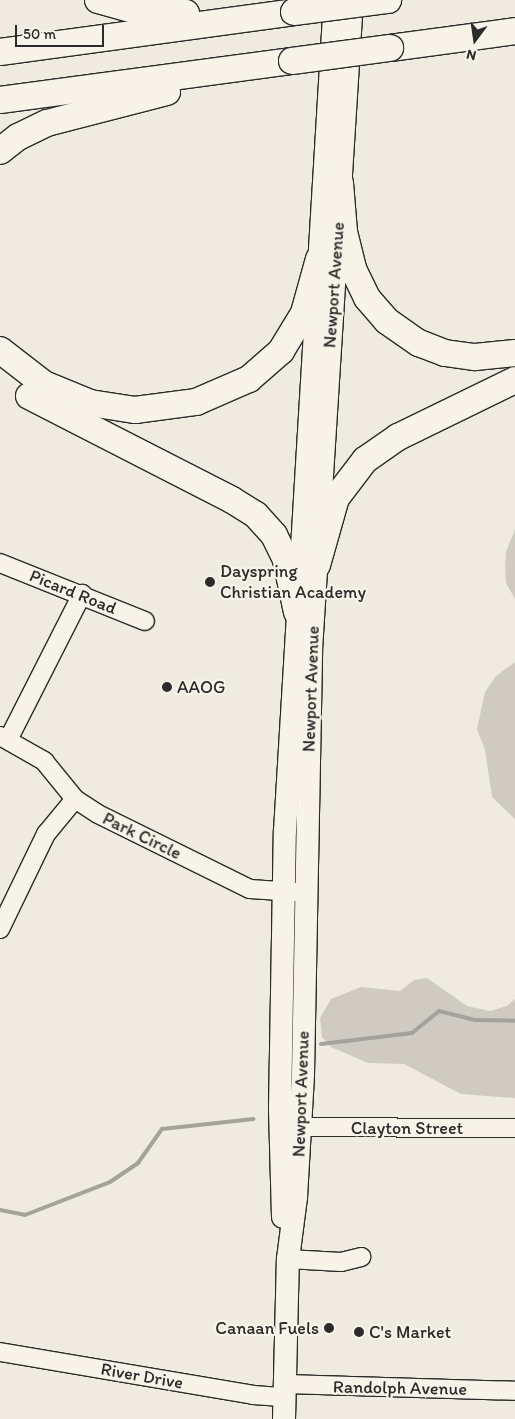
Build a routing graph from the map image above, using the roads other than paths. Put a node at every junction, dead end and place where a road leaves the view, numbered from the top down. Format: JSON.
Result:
{"nodes":[{"id":1,"x":98,"y":0,"type":"edge"},
{"id":2,"x":335,"y":0,"type":"edge"},
{"id":3,"x":352,"y":0,"type":"edge"},
{"id":4,"x":388,"y":0,"type":"edge"},
{"id":5,"x":247,"y":19,"type":"junction"},
{"id":6,"x":515,"y":31,"type":"edge"},
{"id":7,"x":435,"y":42,"type":"junction"},
{"id":8,"x":515,"y":48,"type":"edge"},
{"id":9,"x":0,"y":52,"type":"edge"},
{"id":10,"x":252,"y":66,"type":"junction"},
{"id":11,"x":0,"y":100,"type":"edge"},
{"id":12,"x":0,"y":151,"type":"edge"},
{"id":13,"x":340,"y":183,"type":"junction"},
{"id":14,"x":319,"y":259,"type":"junction"},
{"id":15,"x":0,"y":350,"type":"edge"},
{"id":16,"x":515,"y":353,"type":"edge"},
{"id":17,"x":0,"y":375,"type":"edge"},
{"id":18,"x":515,"y":380,"type":"edge"},
{"id":19,"x":0,"y":563,"type":"edge"},
{"id":20,"x":317,"y":565,"type":"junction"},
{"id":21,"x":82,"y":594,"type":"junction"},
{"id":22,"x":297,"y":612,"type":"junction"},
{"id":23,"x":145,"y":621,"type":"dead end"},
{"id":24,"x":4,"y":738,"type":"edge"},
{"id":25,"x":75,"y":799,"type":"junction"},
{"id":26,"x":295,"y":892,"type":"junction"},
{"id":27,"x":5,"y":907,"type":"edge"},
{"id":28,"x":0,"y":929,"type":"edge"},
{"id":29,"x":300,"y":1126,"type":"junction"},
{"id":30,"x":515,"y":1128,"type":"edge"},
{"id":31,"x":361,"y":1257,"type":"dead end"},
{"id":32,"x":288,"y":1259,"type":"junction"},
{"id":33,"x":0,"y":1352,"type":"edge"},
{"id":34,"x":515,"y":1391,"type":"edge"},
{"id":35,"x":284,"y":1400,"type":"edge"}],
"edges":[{"from":1,"to":5,"type":"highway"},
{"from":2,"to":14,"type":"main road","name":"Newport Avenue"},
{"from":3,"to":13,"type":"main road","name":"Newport Avenue"},
{"from":4,"to":5,"type":"highway","bridge":true},
{"from":5,"to":9,"type":"highway"},
{"from":6,"to":7,"type":"highway"},
{"from":7,"to":8,"type":"highway"},
{"from":7,"to":10,"type":"highway","bridge":true},
{"from":10,"to":11,"type":"highway"},
{"from":10,"to":12,"type":"highway"},
{"from":13,"to":16,"type":"highway"},
{"from":13,"to":20,"type":"main road","name":"Newport Avenue"},
{"from":14,"to":15,"type":"highway"},
{"from":14,"to":22,"type":"main road","name":"Newport Avenue"},
{"from":17,"to":22,"type":"highway"},
{"from":18,"to":20,"type":"highway"},
{"from":19,"to":21,"type":"street","name":"Picard Road"},
{"from":20,"to":26,"type":"main road","name":"Newport Avenue"},
{"from":21,"to":23,"type":"street","name":"Picard Road"},
{"from":21,"to":24,"type":"street"},
{"from":22,"to":26,"type":"main road","name":"Newport Avenue"},
{"from":24,"to":25,"type":"street","name":"Park Circle"},
{"from":25,"to":26,"type":"street","name":"Park Circle"},
{"from":25,"to":27,"type":"street"},
{"from":26,"to":29,"type":"main road","name":"Newport Avenue"},
{"from":26,"to":32,"type":"main road","name":"Newport Avenue"},
{"from":27,"to":28,"type":"street"},
{"from":29,"to":30,"type":"street","name":"Clayton Street"},
{"from":29,"to":32,"type":"main road","name":"Newport Avenue"},
{"from":31,"to":32,"type":"street"},
{"from":32,"to":35,"type":"main road","name":"Newport Avenue"},
{"from":33,"to":35,"type":"street","name":"River Drive"},
{"from":34,"to":35,"type":"street","name":"Randolph Avenue"}]}
